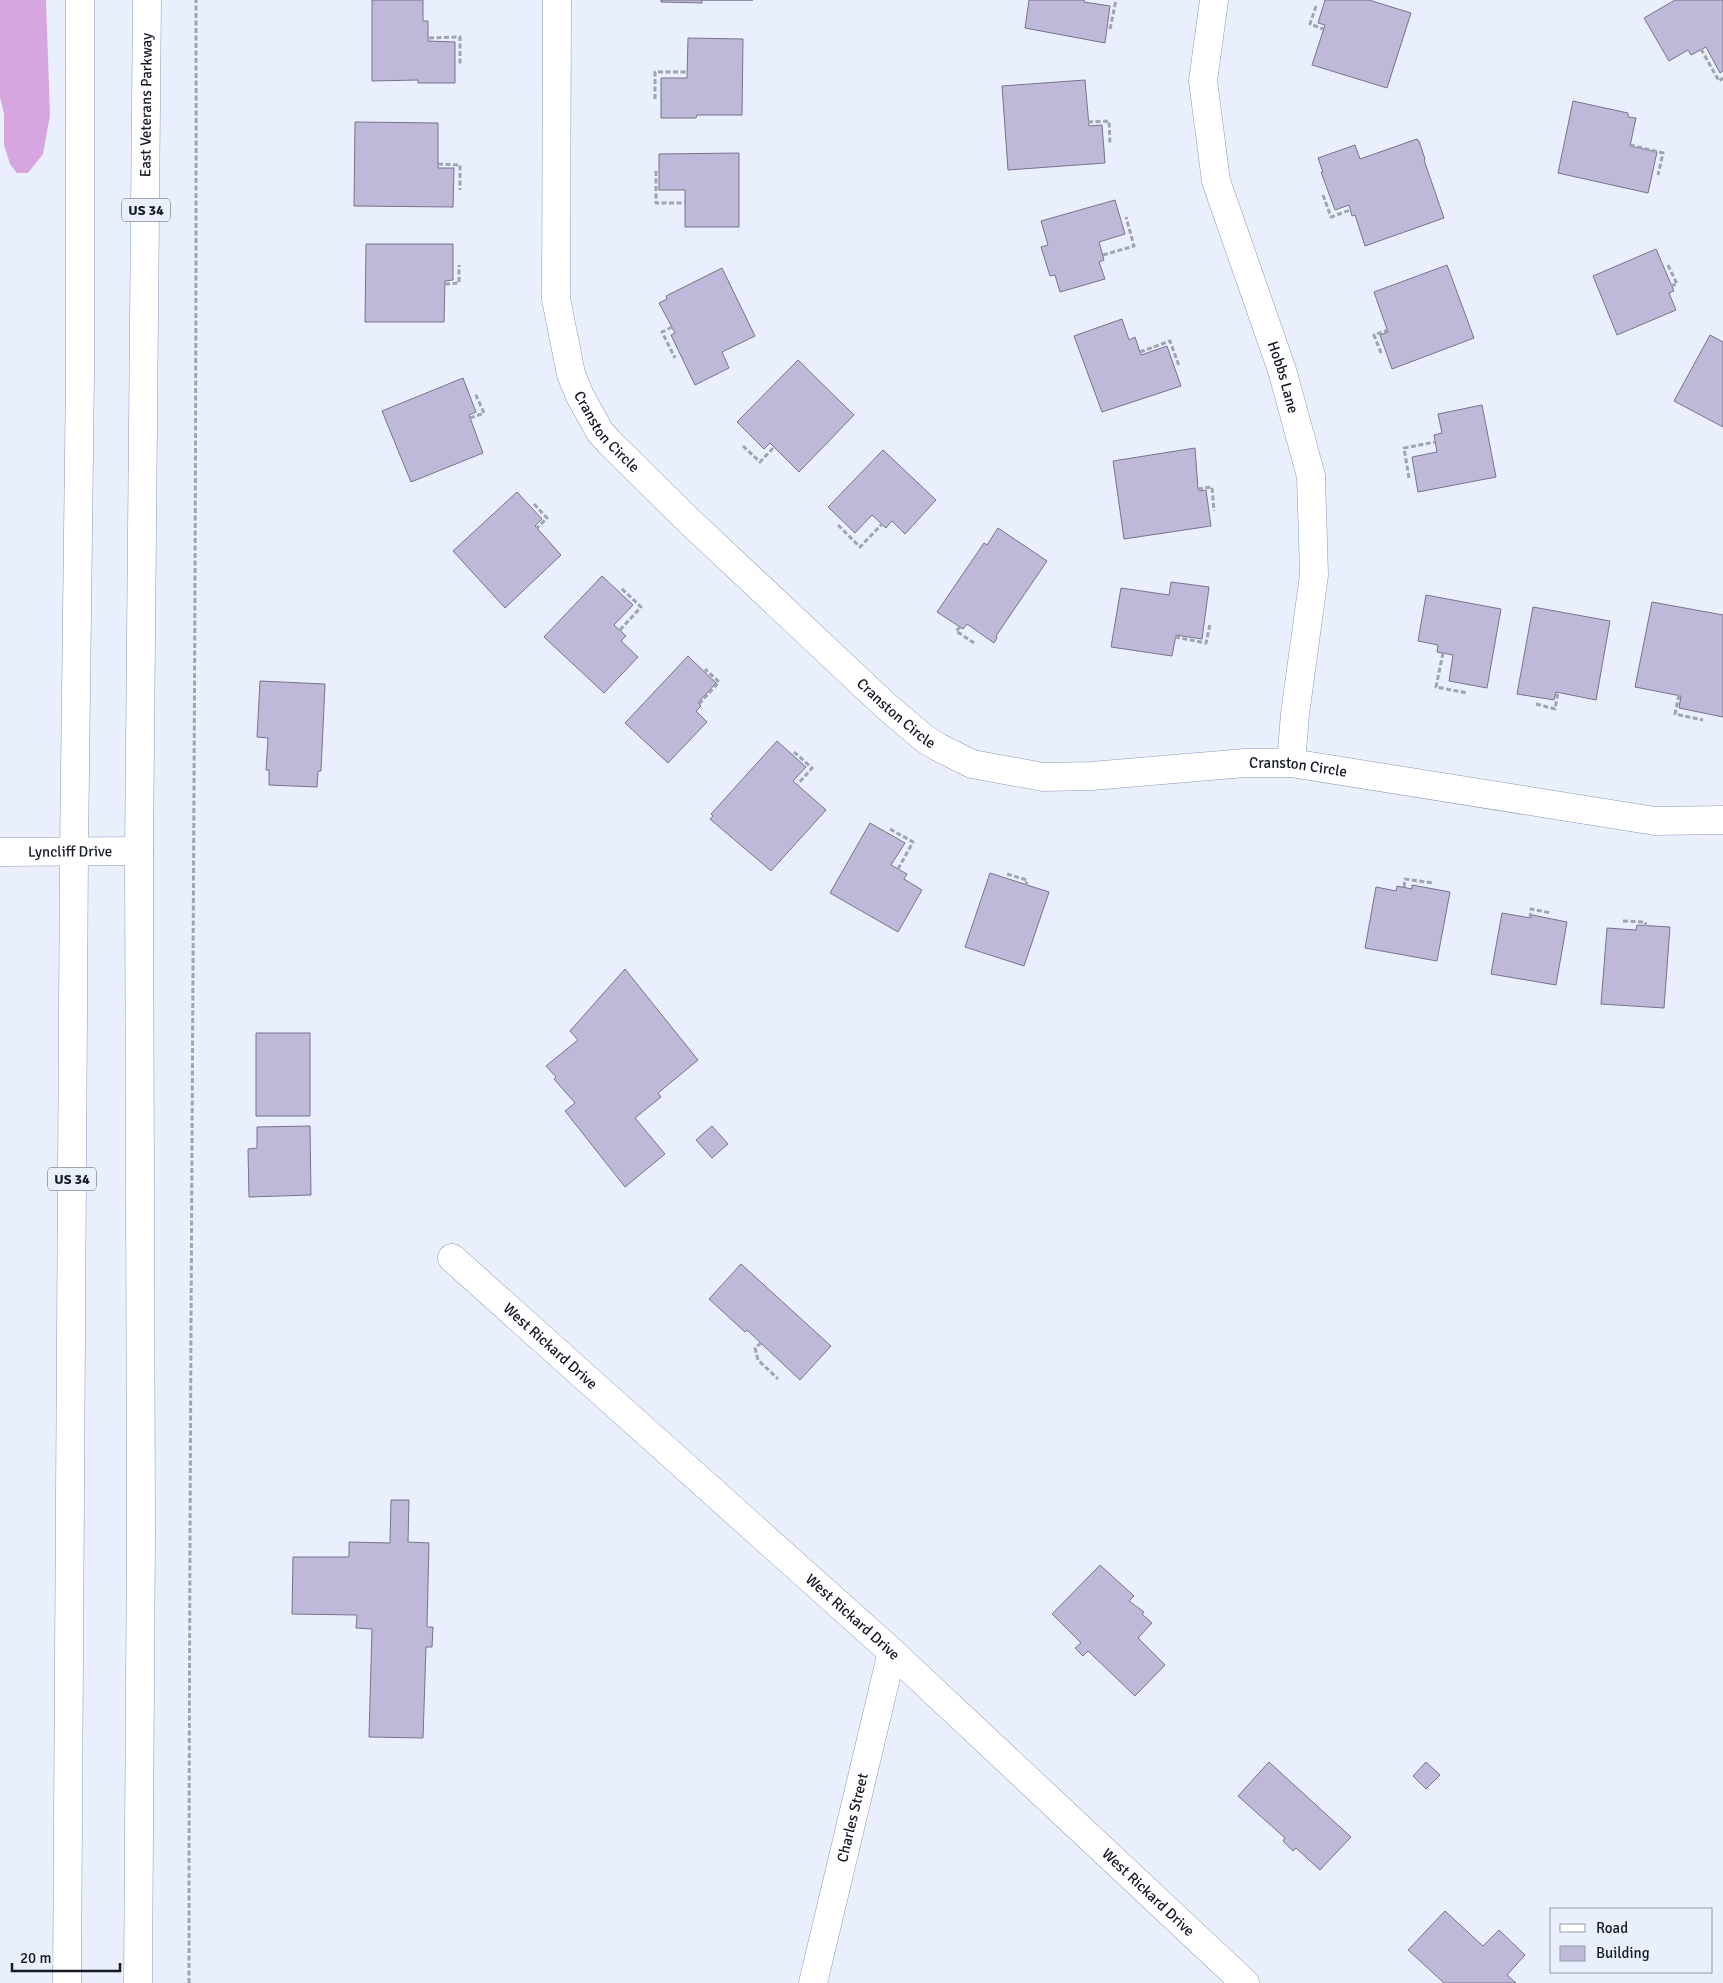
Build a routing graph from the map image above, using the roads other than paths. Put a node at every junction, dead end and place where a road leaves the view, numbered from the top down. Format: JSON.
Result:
{"nodes":[{"id":1,"x":80,"y":0,"type":"edge"},
{"id":2,"x":147,"y":0,"type":"edge"},
{"id":3,"x":557,"y":0,"type":"edge"},
{"id":4,"x":1214,"y":0,"type":"edge"},
{"id":5,"x":1291,"y":762,"type":"junction"},
{"id":6,"x":1723,"y":820,"type":"edge"},
{"id":7,"x":74,"y":851,"type":"junction"},
{"id":8,"x":139,"y":851,"type":"junction"},
{"id":9,"x":0,"y":852,"type":"edge"},
{"id":10,"x":452,"y":1258,"type":"dead end"},
{"id":11,"x":892,"y":1652,"type":"junction"},
{"id":12,"x":67,"y":1983,"type":"edge"},
{"id":13,"x":138,"y":1983,"type":"edge"},
{"id":14,"x":813,"y":1983,"type":"edge"},
{"id":15,"x":1245,"y":1983,"type":"edge"}],
"edges":[{"from":1,"to":7,"type":"street","number":"US 34"},
{"from":2,"to":8,"type":"street","name":"East Veterans Parkway","number":"US 34"},
{"from":3,"to":5,"type":"street","name":"Cranston Circle"},
{"from":4,"to":5,"type":"street","name":"Hobbs Lane"},
{"from":5,"to":6,"type":"street","name":"Cranston Circle"},
{"from":7,"to":8,"type":"street","name":"Lyncliff Drive"},
{"from":7,"to":9,"type":"street","name":"Lyncliff Drive"},
{"from":7,"to":12,"type":"street","number":"US 34"},
{"from":8,"to":13,"type":"street","number":"US 34"},
{"from":10,"to":11,"type":"street","name":"West Rickard Drive"},
{"from":11,"to":14,"type":"street","name":"Charles Street"},
{"from":11,"to":15,"type":"street","name":"West Rickard Drive"}]}
